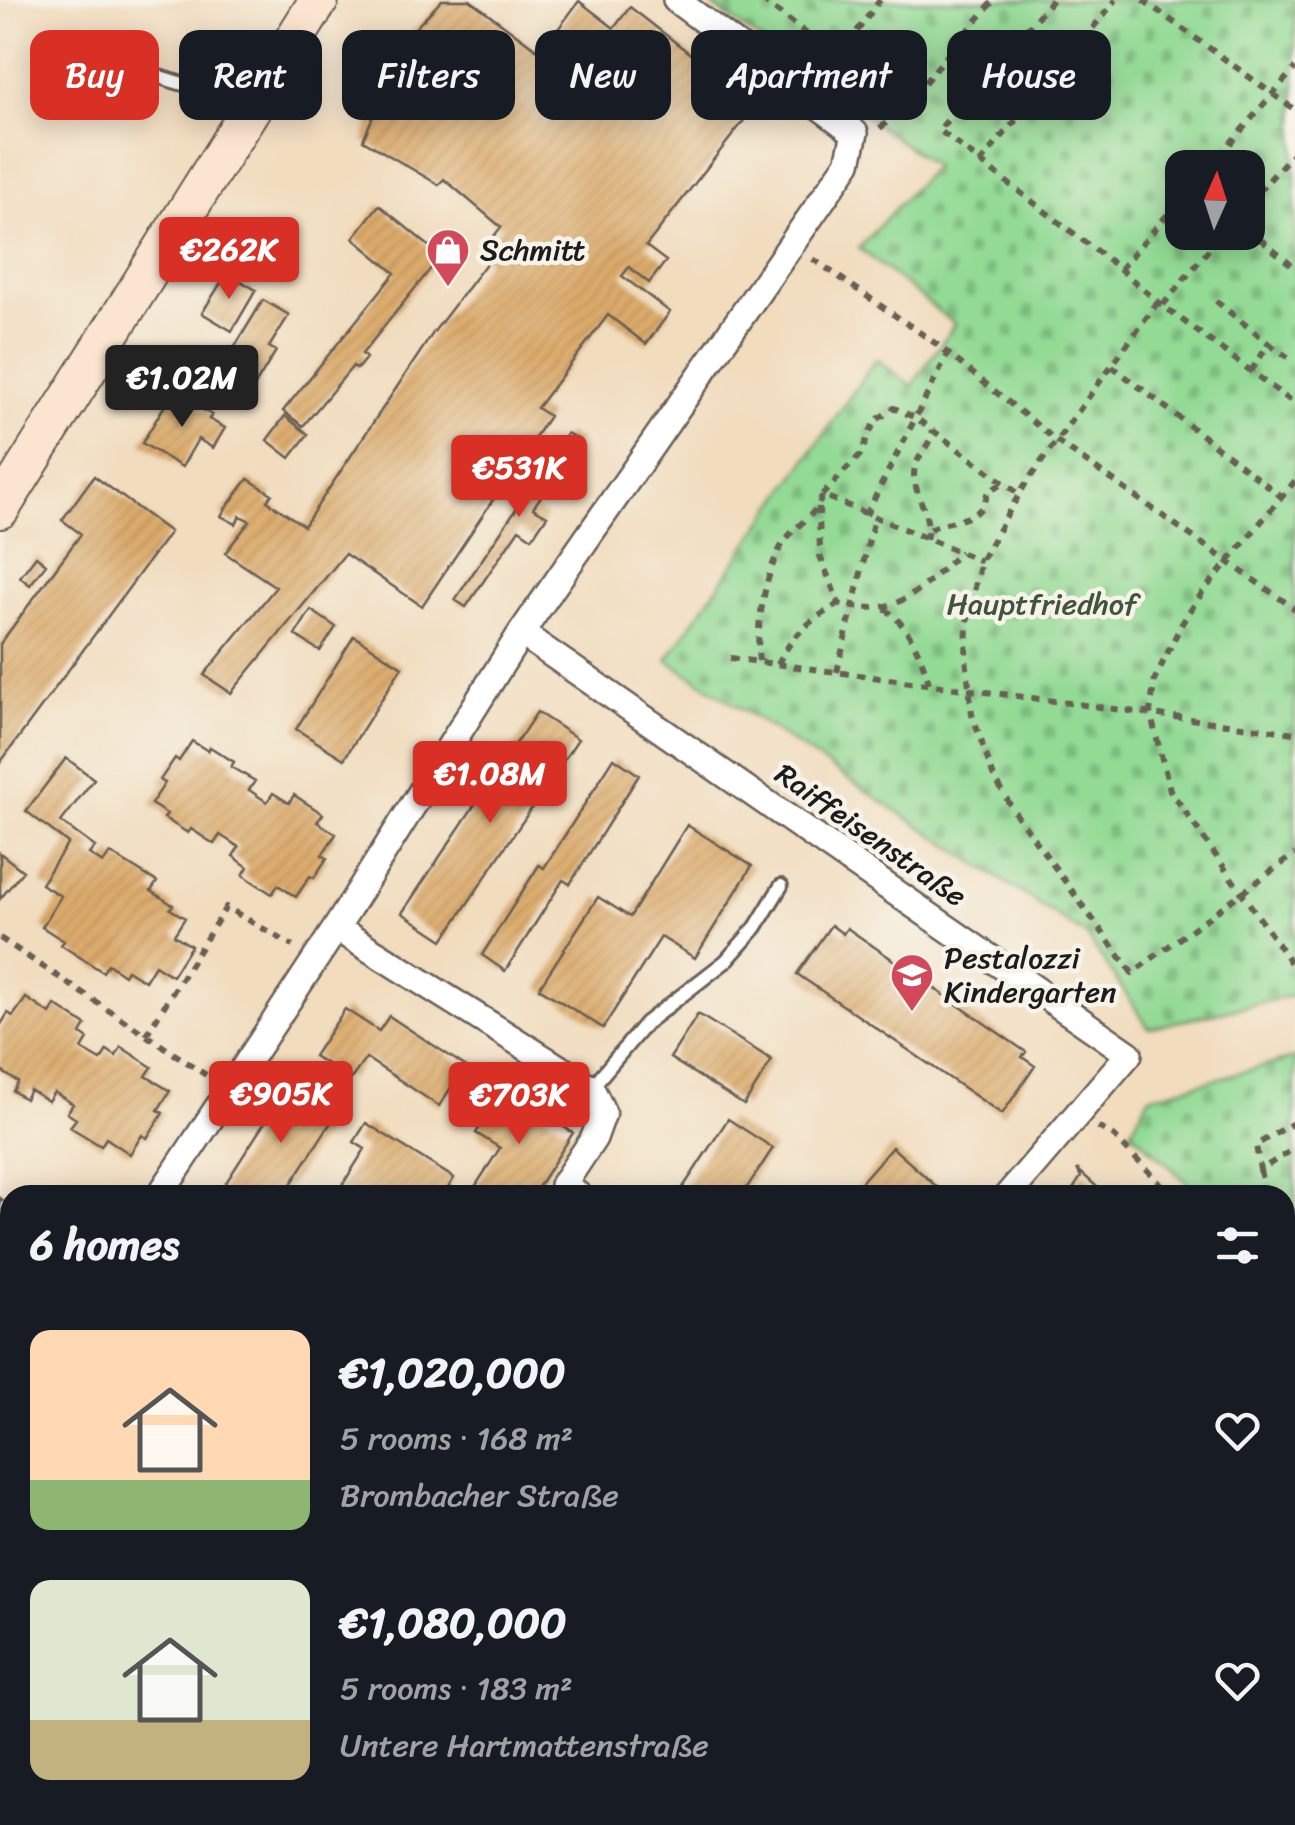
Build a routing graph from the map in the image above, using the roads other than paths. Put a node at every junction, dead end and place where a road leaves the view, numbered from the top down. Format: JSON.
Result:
{"nodes":[{"id":1,"x":319,"y":0,"type":"edge"},
{"id":2,"x":676,"y":0,"type":"edge"},
{"id":3,"x":300,"y":30,"type":"edge"},
{"id":4,"x":244,"y":120,"type":"edge"},
{"id":5,"x":0,"y":509,"type":"edge"},
{"id":6,"x":521,"y":633,"type":"junction"},
{"id":7,"x":781,"y":886,"type":"dead end"},
{"id":8,"x":336,"y":928,"type":"junction"},
{"id":9,"x":591,"y":1088,"type":"junction"},
{"id":10,"x":166,"y":1185,"type":"edge"},
{"id":11,"x":570,"y":1185,"type":"edge"},
{"id":12,"x":1016,"y":1185,"type":"edge"}],
"edges":[{"from":1,"to":3,"type":"main road"},
{"from":2,"to":6,"type":"street"},
{"from":4,"to":5,"type":"main road"},
{"from":6,"to":8,"type":"street"},
{"from":6,"to":12,"type":"street","name":"Raiffeisenstraße"},
{"from":7,"to":9,"type":"lane"},
{"from":8,"to":9,"type":"street"},
{"from":8,"to":10,"type":"street"},
{"from":9,"to":11,"type":"street"}]}
